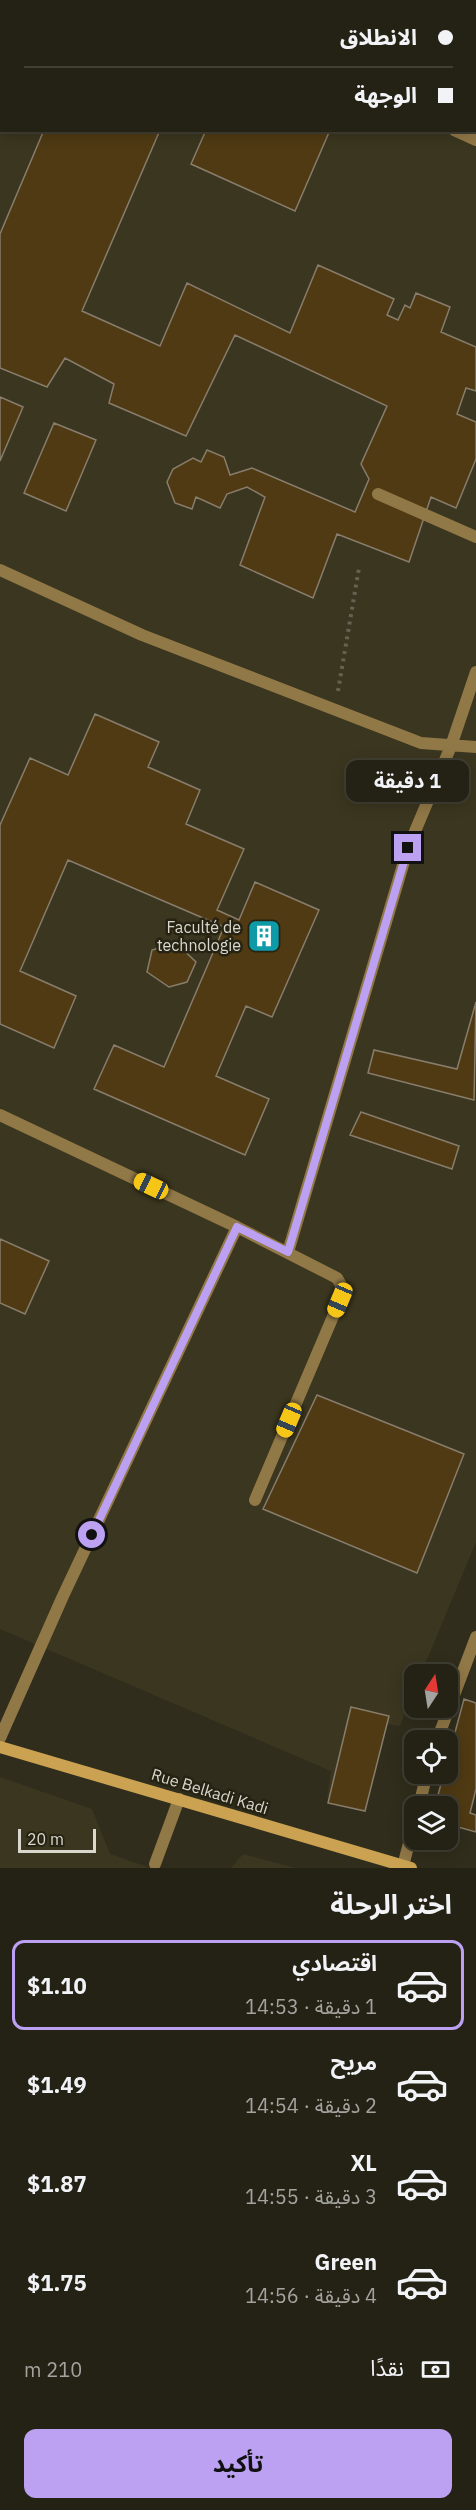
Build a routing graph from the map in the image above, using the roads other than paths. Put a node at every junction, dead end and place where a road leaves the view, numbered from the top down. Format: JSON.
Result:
{"nodes":[{"id":1,"x":458,"y":132,"type":"edge"},
{"id":2,"x":476,"y":140,"type":"edge"},
{"id":3,"x":378,"y":494,"type":"dead end"},
{"id":4,"x":476,"y":537,"type":"edge"},
{"id":5,"x":0,"y":570,"type":"edge"},
{"id":6,"x":476,"y":672,"type":"edge"},
{"id":7,"x":470,"y":707,"type":"edge"},
{"id":8,"x":452,"y":746,"type":"junction"},
{"id":9,"x":476,"y":747,"type":"edge"},
{"id":10,"x":0,"y":1115,"type":"edge"},
{"id":11,"x":237,"y":1227,"type":"junction"},
{"id":12,"x":288,"y":1252,"type":"junction"},
{"id":13,"x":255,"y":1500,"type":"dead end"},
{"id":14,"x":476,"y":1636,"type":"edge"},
{"id":15,"x":471,"y":1664,"type":"edge"},
{"id":16,"x":441,"y":1730,"type":"edge"},
{"id":17,"x":0,"y":1738,"type":"edge"},
{"id":18,"x":0,"y":1747,"type":"edge"},
{"id":19,"x":179,"y":1798,"type":"junction"},
{"id":20,"x":410,"y":1850,"type":"edge"},
{"id":21,"x":155,"y":1864,"type":"dead end"},
{"id":22,"x":407,"y":1867,"type":"edge"}],
"edges":[{"from":1,"to":2,"type":"street"},
{"from":3,"to":4,"type":"street"},
{"from":5,"to":8,"type":"street"},
{"from":6,"to":7,"type":"street"},
{"from":7,"to":8,"type":"street"},
{"from":8,"to":9,"type":"street"},
{"from":8,"to":12,"type":"street"},
{"from":10,"to":11,"type":"street"},
{"from":11,"to":12,"type":"street"},
{"from":11,"to":17,"type":"street"},
{"from":12,"to":13,"type":"street"},
{"from":14,"to":15,"type":"street"},
{"from":15,"to":16,"type":"street"},
{"from":18,"to":19,"type":"main road","name":"Rue Belkadi Kadi"},
{"from":19,"to":21,"type":"street"},
{"from":19,"to":22,"type":"main road","name":"Rue Belkadi Kadi"},
{"from":20,"to":22,"type":"street"}]}
